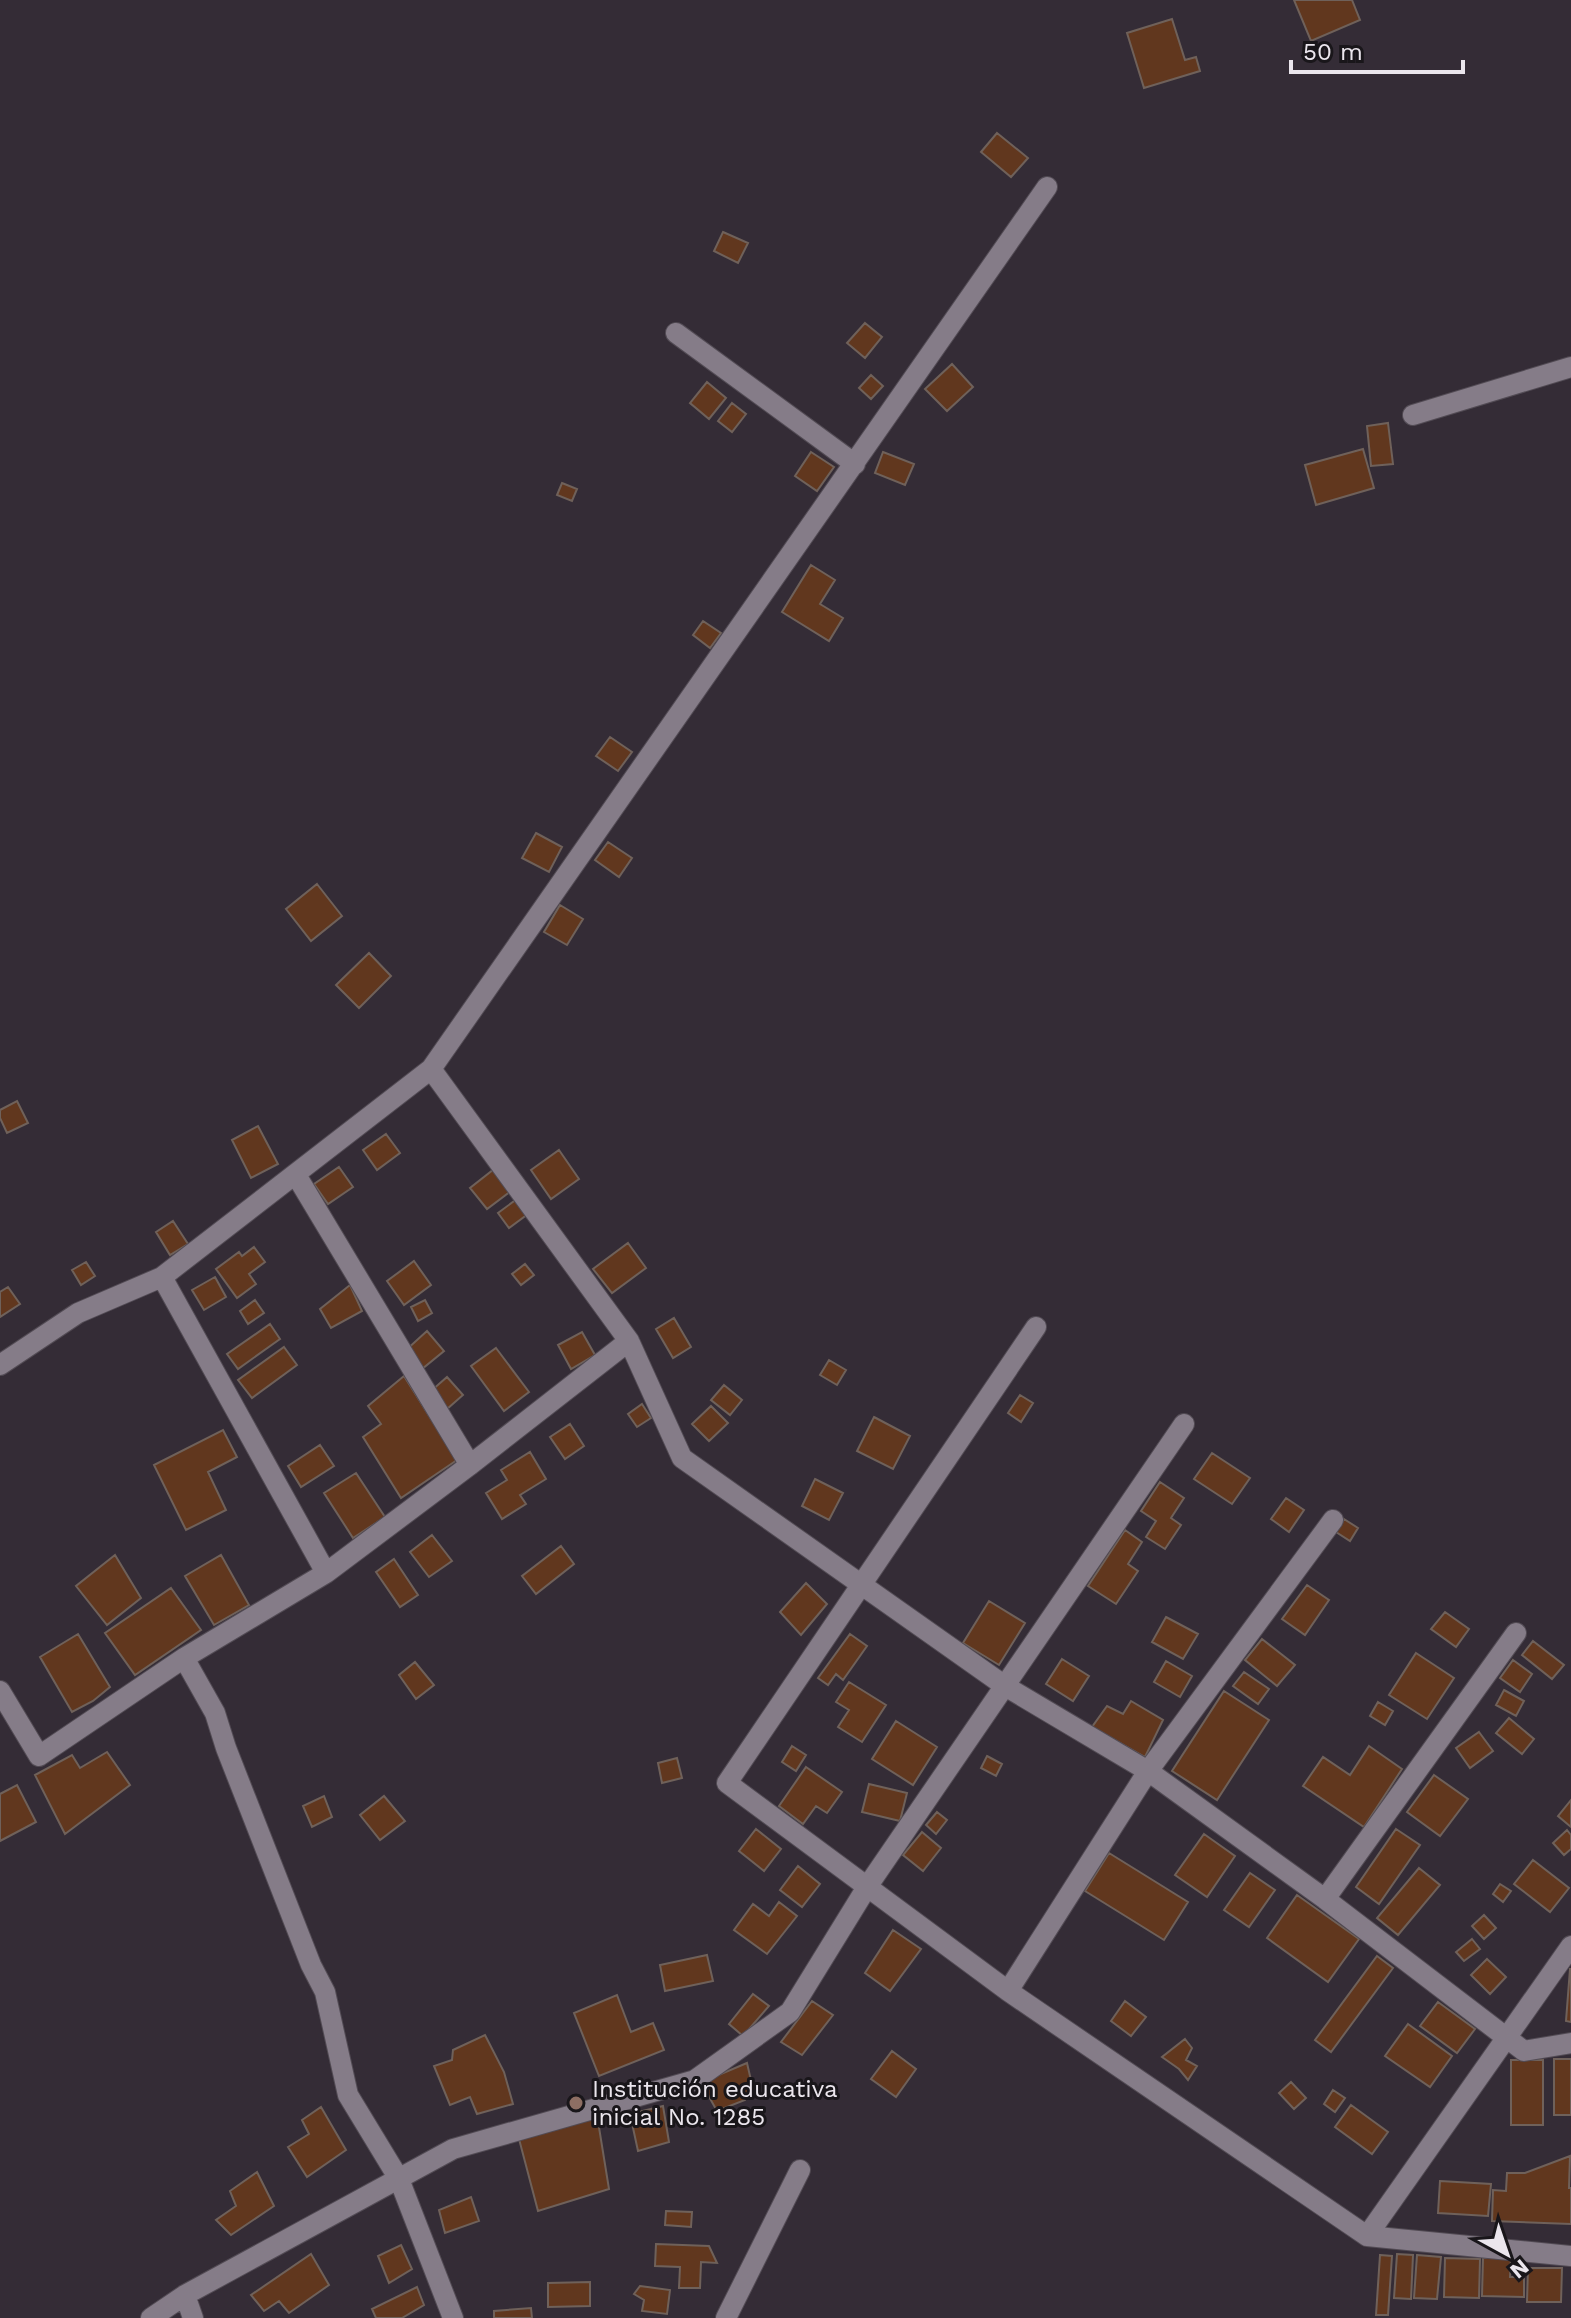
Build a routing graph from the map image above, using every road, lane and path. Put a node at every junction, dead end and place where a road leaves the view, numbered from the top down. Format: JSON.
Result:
{"nodes":[{"id":1,"x":1047,"y":187,"type":"dead end"},
{"id":2,"x":676,"y":333,"type":"dead end"},
{"id":3,"x":1571,"y":367,"type":"edge"},
{"id":4,"x":1413,"y":415,"type":"dead end"},
{"id":5,"x":855,"y":464,"type":"junction"},
{"id":6,"x":431,"y":1069,"type":"junction"},
{"id":7,"x":296,"y":1175,"type":"junction"},
{"id":8,"x":162,"y":1277,"type":"junction"},
{"id":9,"x":1036,"y":1327,"type":"dead end"},
{"id":10,"x":629,"y":1341,"type":"junction"},
{"id":11,"x":0,"y":1365,"type":"edge"},
{"id":12,"x":1184,"y":1424,"type":"dead end"},
{"id":13,"x":470,"y":1465,"type":"junction"},
{"id":14,"x":1333,"y":1520,"type":"dead end"},
{"id":15,"x":326,"y":1573,"type":"junction"},
{"id":16,"x":861,"y":1585,"type":"junction"},
{"id":17,"x":1516,"y":1633,"type":"dead end"},
{"id":18,"x":184,"y":1658,"type":"junction"},
{"id":19,"x":1005,"y":1686,"type":"junction"},
{"id":20,"x":0,"y":1691,"type":"edge"},
{"id":21,"x":1148,"y":1771,"type":"junction"},
{"id":22,"x":867,"y":1887,"type":"junction"},
{"id":23,"x":1325,"y":1899,"type":"junction"},
{"id":24,"x":1571,"y":1946,"type":"edge"},
{"id":25,"x":1008,"y":1991,"type":"junction"},
{"id":26,"x":1506,"y":2038,"type":"junction"},
{"id":27,"x":1571,"y":2043,"type":"edge"},
{"id":28,"x":800,"y":2170,"type":"dead end"},
{"id":29,"x":399,"y":2179,"type":"junction"},
{"id":30,"x":1367,"y":2236,"type":"junction"},
{"id":31,"x":1571,"y":2256,"type":"edge"},
{"id":32,"x":185,"y":2295,"type":"junction"},
{"id":33,"x":151,"y":2318,"type":"edge"},
{"id":34,"x":193,"y":2318,"type":"edge"},
{"id":35,"x":453,"y":2318,"type":"edge"},
{"id":36,"x":726,"y":2318,"type":"edge"}],
"edges":[{"from":1,"to":5,"type":"street"},
{"from":2,"to":5,"type":"street"},
{"from":3,"to":4,"type":"street"},
{"from":5,"to":6,"type":"street"},
{"from":6,"to":7,"type":"street"},
{"from":6,"to":10,"type":"street"},
{"from":7,"to":8,"type":"street"},
{"from":7,"to":13,"type":"street"},
{"from":8,"to":11,"type":"street"},
{"from":8,"to":15,"type":"street"},
{"from":9,"to":16,"type":"street"},
{"from":10,"to":13,"type":"street"},
{"from":10,"to":16,"type":"street"},
{"from":12,"to":19,"type":"street"},
{"from":13,"to":15,"type":"street"},
{"from":14,"to":21,"type":"street"},
{"from":15,"to":18,"type":"street"},
{"from":16,"to":19,"type":"street"},
{"from":16,"to":22,"type":"street"},
{"from":17,"to":23,"type":"street"},
{"from":18,"to":20,"type":"street"},
{"from":18,"to":29,"type":"street"},
{"from":19,"to":21,"type":"street"},
{"from":19,"to":22,"type":"street"},
{"from":21,"to":23,"type":"street"},
{"from":21,"to":25,"type":"street"},
{"from":22,"to":25,"type":"street"},
{"from":22,"to":29,"type":"street"},
{"from":23,"to":26,"type":"street"},
{"from":24,"to":26,"type":"street"},
{"from":25,"to":30,"type":"street"},
{"from":26,"to":27,"type":"street"},
{"from":26,"to":30,"type":"street"},
{"from":28,"to":36,"type":"street"},
{"from":29,"to":32,"type":"street"},
{"from":29,"to":35,"type":"street"},
{"from":30,"to":31,"type":"street"},
{"from":32,"to":33,"type":"street"},
{"from":32,"to":34,"type":"street"}]}
